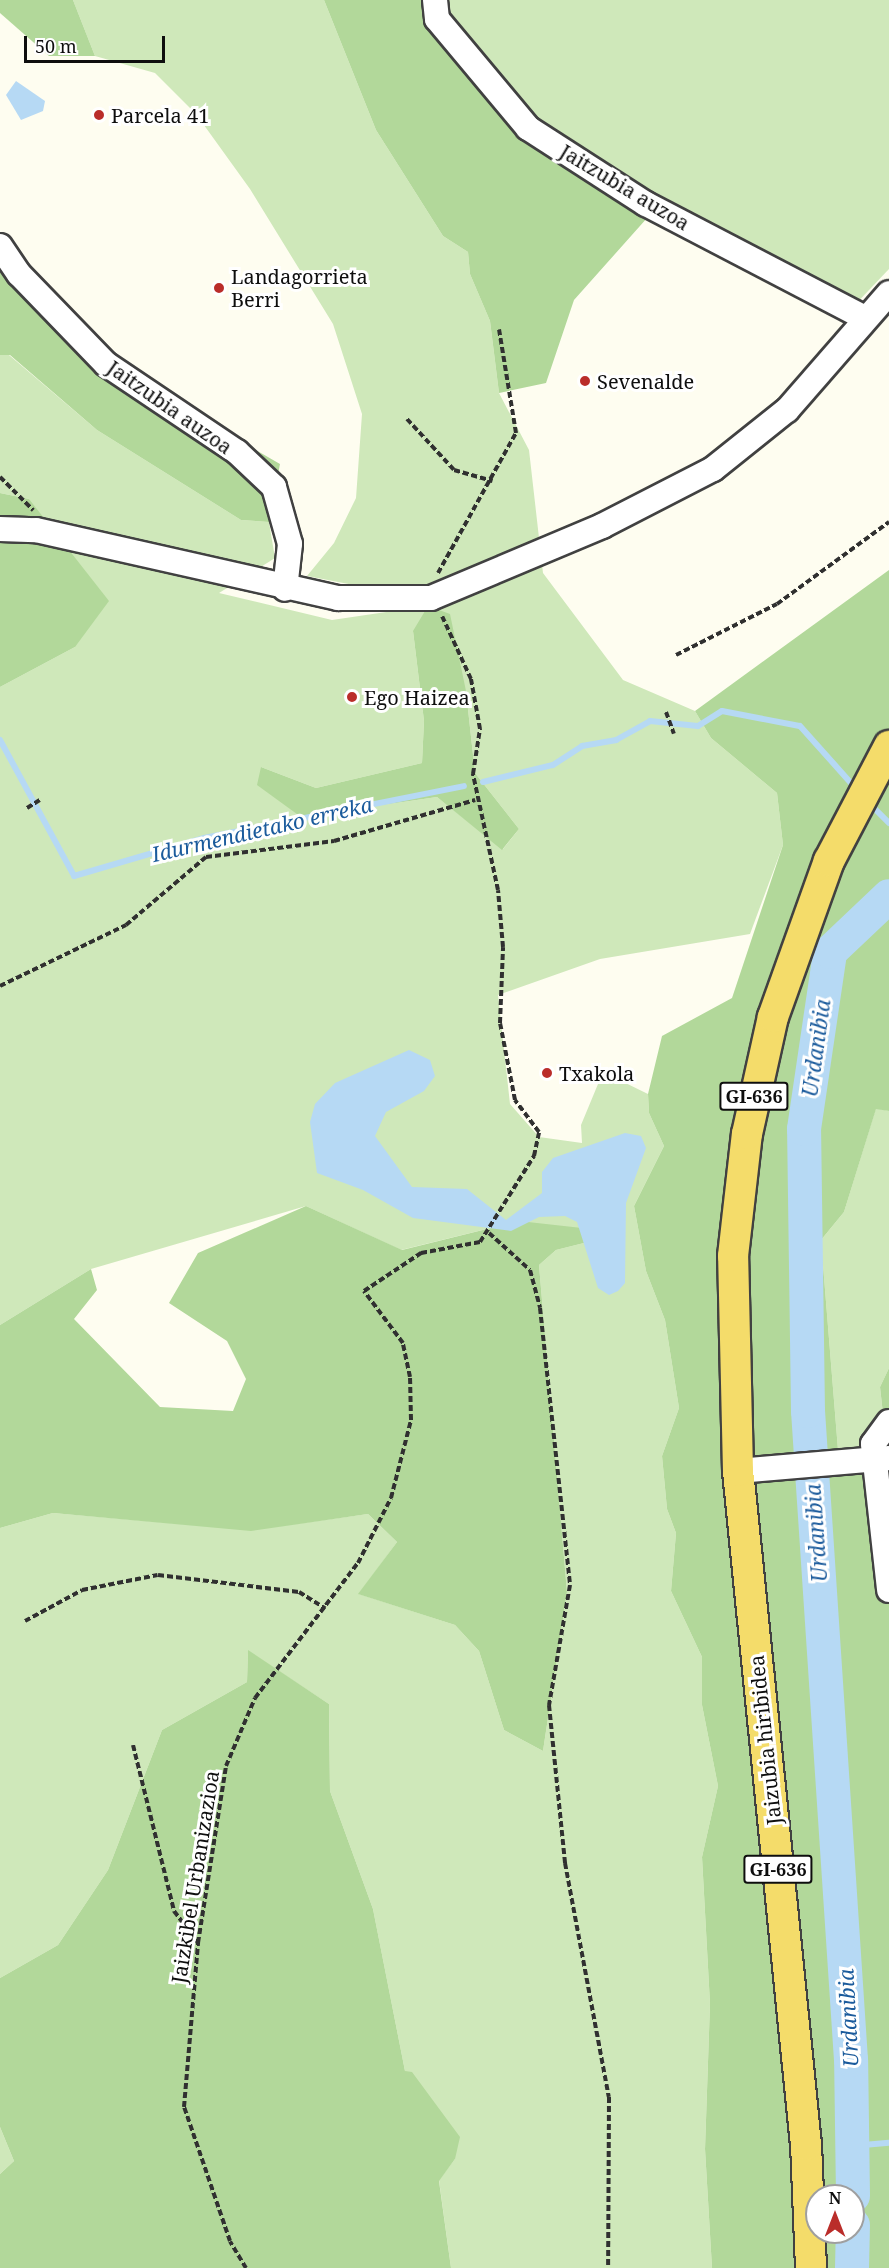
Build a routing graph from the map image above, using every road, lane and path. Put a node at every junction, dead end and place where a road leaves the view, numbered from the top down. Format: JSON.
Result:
{"nodes":[{"id":1,"x":435,"y":0,"type":"edge"},
{"id":2,"x":0,"y":246,"type":"edge"},
{"id":3,"x":889,"y":293,"type":"edge"},
{"id":4,"x":865,"y":318,"type":"junction"},
{"id":5,"x":499,"y":329,"type":"dead end"},
{"id":6,"x":407,"y":419,"type":"dead end"},
{"id":7,"x":0,"y":477,"type":"edge"},
{"id":8,"x":492,"y":482,"type":"junction"},
{"id":9,"x":889,"y":522,"type":"edge"},
{"id":10,"x":0,"y":530,"type":"edge"},
{"id":11,"x":36,"y":530,"type":"junction"},
{"id":12,"x":285,"y":589,"type":"junction"},
{"id":13,"x":431,"y":598,"type":"junction"},
{"id":14,"x":676,"y":655,"type":"dead end"},
{"id":15,"x":666,"y":712,"type":"dead end"},
{"id":16,"x":674,"y":734,"type":"dead end"},
{"id":17,"x":889,"y":746,"type":"edge"},
{"id":18,"x":39,"y":800,"type":"dead end"},
{"id":19,"x":475,"y":800,"type":"junction"},
{"id":20,"x":27,"y":808,"type":"dead end"},
{"id":21,"x":0,"y":986,"type":"edge"},
{"id":22,"x":489,"y":1233,"type":"junction"},
{"id":23,"x":889,"y":1422,"type":"edge"},
{"id":24,"x":882,"y":1459,"type":"edge"},
{"id":25,"x":738,"y":1471,"type":"junction"},
{"id":26,"x":889,"y":1590,"type":"edge"},
{"id":27,"x":325,"y":1608,"type":"junction"},
{"id":28,"x":25,"y":1621,"type":"dead end"},
{"id":29,"x":133,"y":1745,"type":"dead end"},
{"id":30,"x":198,"y":1943,"type":"junction"},
{"id":31,"x":246,"y":2268,"type":"edge"},
{"id":32,"x":609,"y":2268,"type":"edge"},
{"id":33,"x":811,"y":2268,"type":"edge"}],
"edges":[{"from":1,"to":4,"type":"street","name":"Jaitzubia auzoa"},
{"from":2,"to":12,"type":"street","name":"Jaitzubia auzoa"},
{"from":3,"to":4,"type":"street"},
{"from":4,"to":13,"type":"street"},
{"from":5,"to":8,"type":"path"},
{"from":6,"to":8,"type":"path"},
{"from":7,"to":11,"type":"path"},
{"from":8,"to":13,"type":"path"},
{"from":9,"to":14,"type":"path"},
{"from":10,"to":11,"type":"street"},
{"from":11,"to":12,"type":"street"},
{"from":12,"to":13,"type":"street"},
{"from":13,"to":19,"type":"path"},
{"from":15,"to":16,"type":"path"},
{"from":17,"to":25,"type":"main road","number":"GI-636"},
{"from":18,"to":20,"type":"path"},
{"from":19,"to":21,"type":"path"},
{"from":19,"to":22,"type":"path"},
{"from":22,"to":27,"type":"path","name":"Jaizkibel Urbanizazioa"},
{"from":22,"to":32,"type":"path"},
{"from":23,"to":24,"type":"street"},
{"from":24,"to":25,"type":"street"},
{"from":24,"to":26,"type":"street"},
{"from":25,"to":33,"type":"main road","name":"Jaizubia hiribidea","number":"GI-636"},
{"from":27,"to":28,"type":"path"},
{"from":27,"to":30,"type":"path","name":"Jaizkibel Urbanizazioa"},
{"from":29,"to":30,"type":"path"},
{"from":30,"to":31,"type":"path","name":"Jaizkibel Urbanizazioa"}]}
